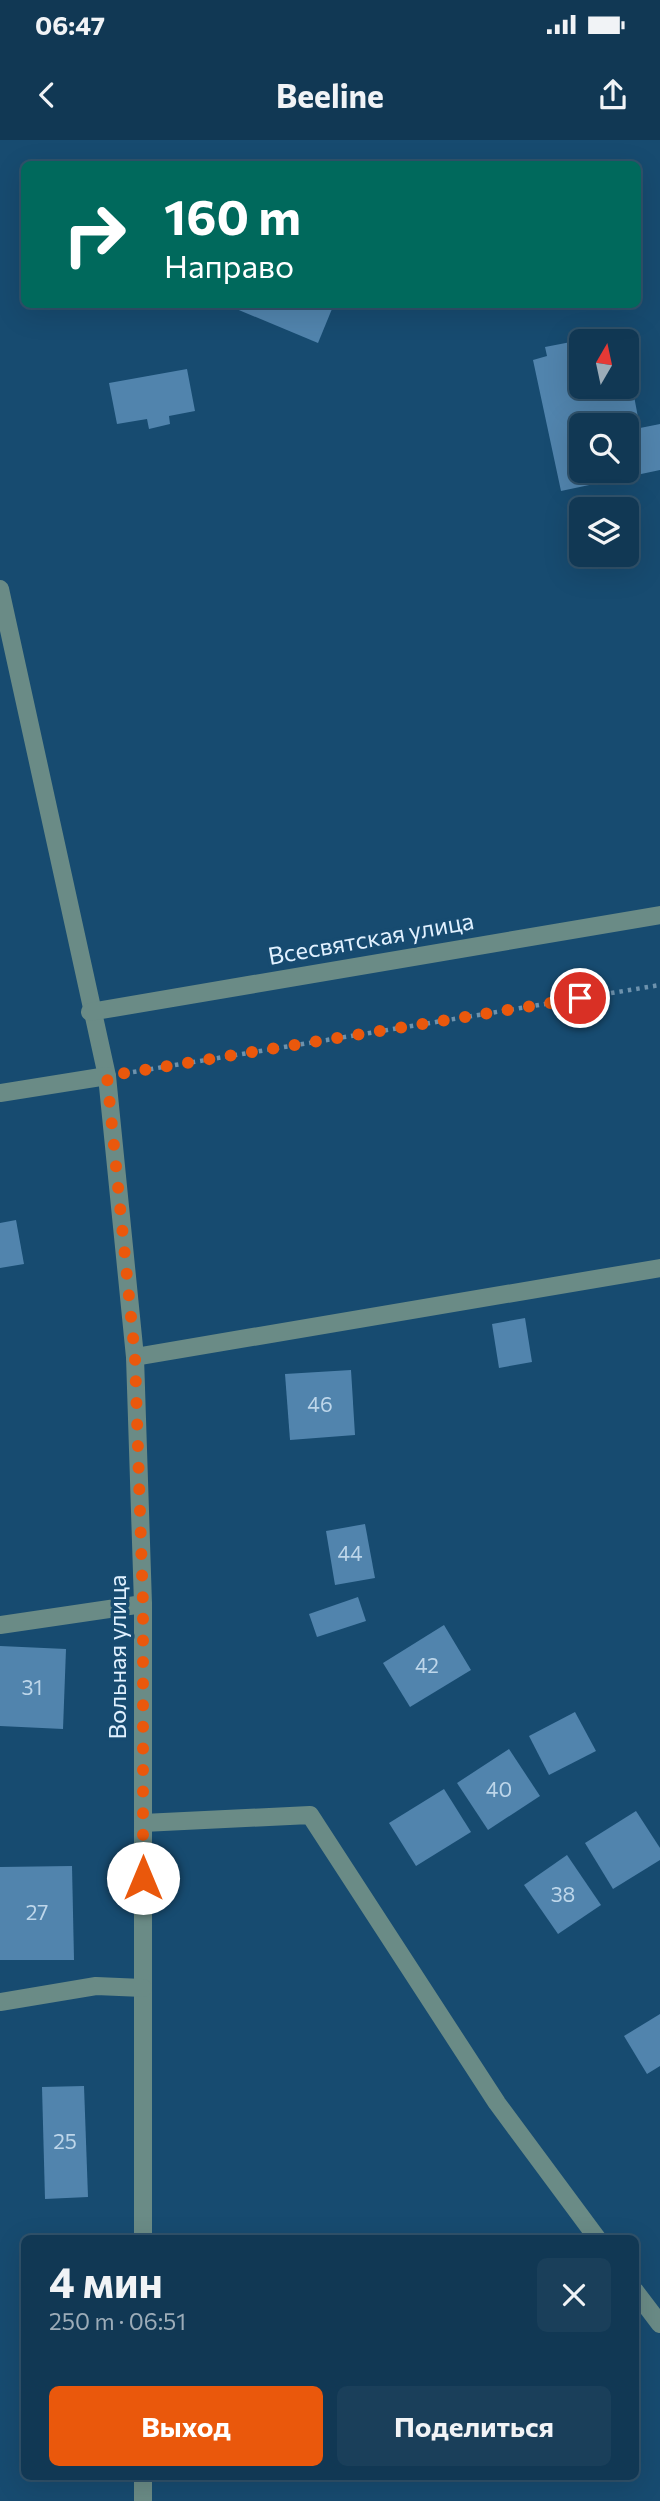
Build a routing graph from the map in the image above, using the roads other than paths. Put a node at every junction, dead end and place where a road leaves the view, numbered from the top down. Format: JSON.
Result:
{"nodes":[{"id":1,"x":0,"y":589,"type":"edge"},
{"id":2,"x":660,"y":915,"type":"edge"},
{"id":3,"x":90,"y":1012,"type":"junction"},
{"id":4,"x":107,"y":1076,"type":"junction"},
{"id":5,"x":0,"y":1093,"type":"edge"},
{"id":6,"x":660,"y":1268,"type":"edge"},
{"id":7,"x":135,"y":1357,"type":"junction"},
{"id":8,"x":143,"y":1604,"type":"junction"},
{"id":9,"x":0,"y":1625,"type":"edge"},
{"id":10,"x":143,"y":1823,"type":"junction"},
{"id":11,"x":143,"y":1988,"type":"junction"},
{"id":12,"x":0,"y":2002,"type":"edge"},
{"id":13,"x":143,"y":2235,"type":"edge"},
{"id":14,"x":595,"y":2235,"type":"edge"},
{"id":15,"x":639,"y":2296,"type":"edge"},
{"id":16,"x":660,"y":2324,"type":"edge"},
{"id":17,"x":143,"y":2480,"type":"edge"},
{"id":18,"x":143,"y":2501,"type":"edge"}],
"edges":[{"from":1,"to":3,"type":"street","name":"Вольная улица"},
{"from":2,"to":3,"type":"street","name":"Всесвятская улица"},
{"from":3,"to":4,"type":"street","name":"Вольная улица"},
{"from":4,"to":5,"type":"street"},
{"from":4,"to":7,"type":"street","name":"Вольная улица"},
{"from":6,"to":7,"type":"street"},
{"from":7,"to":8,"type":"street","name":"Вольная улица"},
{"from":8,"to":9,"type":"street"},
{"from":8,"to":10,"type":"street","name":"Вольная улица"},
{"from":10,"to":11,"type":"street","name":"Вольная улица"},
{"from":10,"to":14,"type":"street"},
{"from":11,"to":12,"type":"street"},
{"from":11,"to":13,"type":"street","name":"Вольная улица"},
{"from":15,"to":16,"type":"street"},
{"from":17,"to":18,"type":"street"}]}
